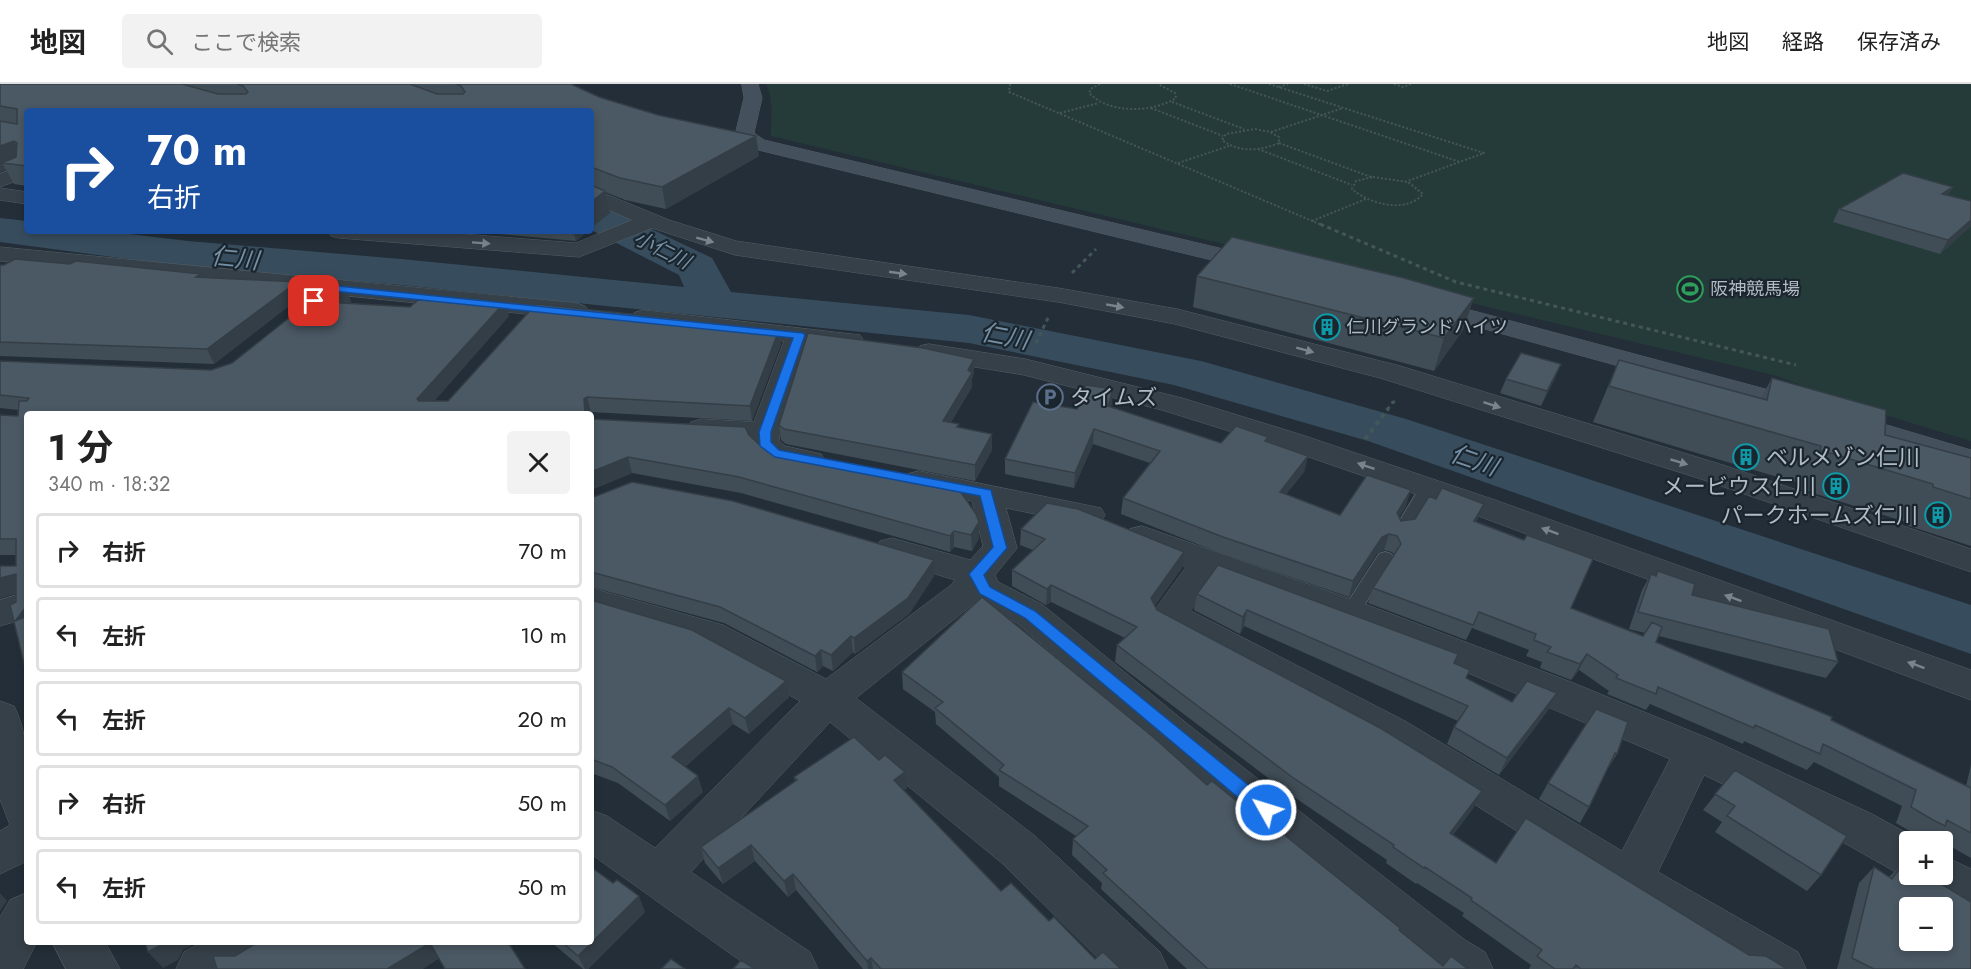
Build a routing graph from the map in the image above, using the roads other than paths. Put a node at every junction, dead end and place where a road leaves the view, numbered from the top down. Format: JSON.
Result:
{"nodes":[{"id":1,"x":750,"y":84,"type":"edge"},
{"id":2,"x":722,"y":137,"type":"edge"},
{"id":3,"x":757,"y":144,"type":"junction"},
{"id":4,"x":24,"y":171,"type":"edge"},
{"id":5,"x":0,"y":181,"type":"edge"},
{"id":6,"x":0,"y":194,"type":"edge"},
{"id":7,"x":594,"y":196,"type":"edge"},
{"id":8,"x":24,"y":198,"type":"edge"},
{"id":9,"x":647,"y":223,"type":"junction"},
{"id":10,"x":377,"y":234,"type":"edge"},
{"id":11,"x":0,"y":254,"type":"edge"},
{"id":12,"x":1285,"y":271,"type":"edge"},
{"id":13,"x":331,"y":288,"type":"junction"},
{"id":14,"x":1398,"y":298,"type":"edge"},
{"id":15,"x":305,"y":308,"type":"edge"},
{"id":16,"x":533,"y":308,"type":"junction"},
{"id":17,"x":510,"y":334,"type":"edge"},
{"id":18,"x":799,"y":335,"type":"junction"},
{"id":19,"x":669,"y":427,"type":"edge"},
{"id":20,"x":765,"y":432,"type":"junction"},
{"id":21,"x":1971,"y":460,"type":"edge"},
{"id":22,"x":845,"y":467,"type":"edge"},
{"id":23,"x":892,"y":476,"type":"edge"},
{"id":24,"x":1428,"y":487,"type":"junction"},
{"id":25,"x":986,"y":493,"type":"junction"},
{"id":26,"x":1402,"y":530,"type":"edge"},
{"id":27,"x":865,"y":541,"type":"edge"},
{"id":28,"x":1384,"y":558,"type":"dead end"},
{"id":29,"x":1971,"y":561,"type":"edge"},
{"id":30,"x":1207,"y":563,"type":"junction"},
{"id":31,"x":977,"y":574,"type":"junction"},
{"id":32,"x":594,"y":601,"type":"edge"},
{"id":33,"x":24,"y":606,"type":"edge"},
{"id":34,"x":0,"y":613,"type":"edge"},
{"id":35,"x":1350,"y":613,"type":"junction"},
{"id":36,"x":1971,"y":685,"type":"edge"},
{"id":37,"x":828,"y":698,"type":"junction"},
{"id":38,"x":0,"y":717,"type":"edge"},
{"id":39,"x":1695,"y":751,"type":"junction"},
{"id":40,"x":23,"y":791,"type":"edge"},
{"id":41,"x":594,"y":831,"type":"edge"},
{"id":42,"x":24,"y":840,"type":"edge"},
{"id":43,"x":1899,"y":850,"type":"edge"},
{"id":44,"x":0,"y":854,"type":"edge"},
{"id":45,"x":657,"y":876,"type":"junction"},
{"id":46,"x":1632,"y":880,"type":"junction"},
{"id":47,"x":1953,"y":883,"type":"edge"},
{"id":48,"x":1971,"y":894,"type":"edge"},
{"id":49,"x":24,"y":920,"type":"edge"},
{"id":50,"x":78,"y":945,"type":"edge"},
{"id":51,"x":245,"y":945,"type":"edge"},
{"id":52,"x":0,"y":962,"type":"edge"},
{"id":53,"x":95,"y":969,"type":"edge"},
{"id":54,"x":201,"y":969,"type":"edge"},
{"id":55,"x":793,"y":969,"type":"edge"},
{"id":56,"x":1143,"y":969,"type":"edge"},
{"id":57,"x":1468,"y":969,"type":"edge"},
{"id":58,"x":1780,"y":969,"type":"edge"}],
"edges":[{"from":1,"to":3,"type":"street"},
{"from":2,"to":3,"type":"street"},
{"from":3,"to":12,"type":"street"},
{"from":4,"to":5,"type":"street"},
{"from":6,"to":8,"type":"street"},
{"from":7,"to":9,"type":"street"},
{"from":10,"to":9,"type":"street","one_way":true},
{"from":9,"to":29,"type":"street","one_way":true},
{"from":11,"to":13,"type":"street"},
{"from":13,"to":15,"type":"street"},
{"from":13,"to":16,"type":"street"},
{"from":14,"to":21,"type":"street"},
{"from":16,"to":17,"type":"street"},
{"from":16,"to":18,"type":"street"},
{"from":18,"to":20,"type":"street"},
{"from":24,"to":18,"type":"street","one_way":true},
{"from":19,"to":20,"type":"street"},
{"from":20,"to":22,"type":"street"},
{"from":23,"to":25,"type":"street"},
{"from":24,"to":26,"type":"lane"},
{"from":36,"to":24,"type":"street","one_way":true},
{"from":25,"to":30,"type":"street"},
{"from":25,"to":31,"type":"street"},
{"from":27,"to":31,"type":"street"},
{"from":28,"to":35,"type":"lane"},
{"from":30,"to":35,"type":"street"},
{"from":30,"to":46,"type":"street"},
{"from":31,"to":37,"type":"street"},
{"from":31,"to":57,"type":"street"},
{"from":32,"to":37,"type":"street"},
{"from":33,"to":34,"type":"street"},
{"from":35,"to":39,"type":"street"},
{"from":37,"to":45,"type":"street"},
{"from":37,"to":56,"type":"street"},
{"from":38,"to":40,"type":"street"},
{"from":39,"to":43,"type":"street"},
{"from":39,"to":46,"type":"street"},
{"from":41,"to":45,"type":"street"},
{"from":42,"to":44,"type":"street"},
{"from":45,"to":55,"type":"street"},
{"from":46,"to":58,"type":"street"},
{"from":47,"to":48,"type":"street"},
{"from":49,"to":52,"type":"street"},
{"from":50,"to":53,"type":"street"},
{"from":51,"to":54,"type":"street"}]}
